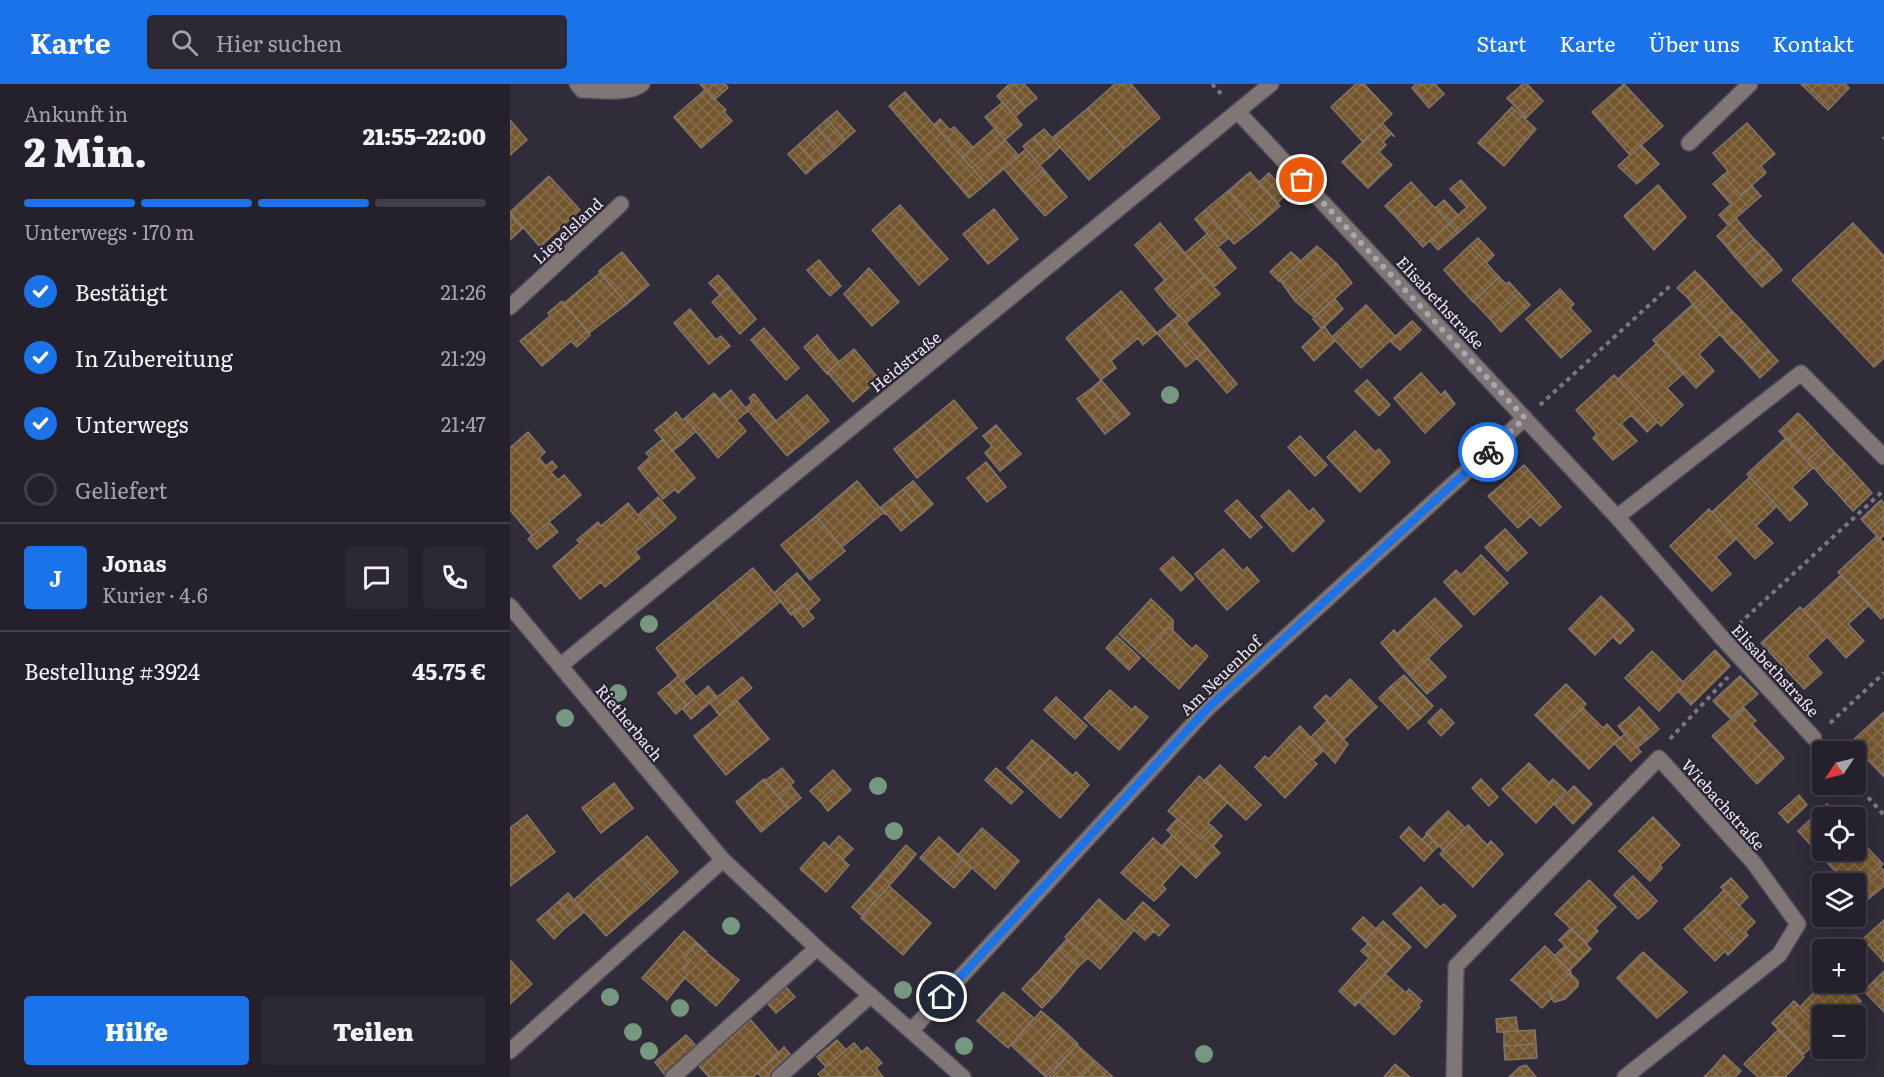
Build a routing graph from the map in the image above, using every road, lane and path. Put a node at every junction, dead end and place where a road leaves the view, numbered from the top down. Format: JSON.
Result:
{"nodes":[{"id":1,"x":577,"y":84,"type":"edge"},
{"id":2,"x":642,"y":84,"type":"edge"},
{"id":3,"x":1271,"y":84,"type":"edge"},
{"id":4,"x":1750,"y":84,"type":"edge"},
{"id":5,"x":1238,"y":112,"type":"junction"},
{"id":6,"x":1689,"y":143,"type":"dead end"},
{"id":7,"x":621,"y":204,"type":"dead end"},
{"id":8,"x":1670,"y":286,"type":"dead end"},
{"id":9,"x":510,"y":308,"type":"edge"},
{"id":10,"x":1525,"y":418,"type":"junction"},
{"id":11,"x":1884,"y":457,"type":"edge"},
{"id":12,"x":1884,"y":490,"type":"edge"},
{"id":13,"x":1617,"y":517,"type":"junction"},
{"id":14,"x":510,"y":606,"type":"edge"},
{"id":15,"x":1723,"y":639,"type":"junction"},
{"id":16,"x":1743,"y":662,"type":"junction"},
{"id":17,"x":560,"y":666,"type":"junction"},
{"id":18,"x":1884,"y":673,"type":"edge"},
{"id":19,"x":1814,"y":738,"type":"joint"},
{"id":20,"x":1659,"y":758,"type":"junction"},
{"id":21,"x":1866,"y":795,"type":"edge"},
{"id":22,"x":1884,"y":815,"type":"edge"},
{"id":23,"x":723,"y":860,"type":"junction"},
{"id":24,"x":817,"y":948,"type":"junction"},
{"id":25,"x":871,"y":995,"type":"junction"},
{"id":26,"x":911,"y":1031,"type":"junction"},
{"id":27,"x":510,"y":1051,"type":"edge"},
{"id":28,"x":673,"y":1077,"type":"edge"},
{"id":29,"x":779,"y":1077,"type":"edge"},
{"id":30,"x":963,"y":1077,"type":"edge"},
{"id":31,"x":1454,"y":1077,"type":"edge"},
{"id":32,"x":1625,"y":1077,"type":"edge"}],
"edges":[{"from":1,"to":2,"type":"street"},
{"from":3,"to":5,"type":"street","name":"Heidstraße"},
{"from":4,"to":6,"type":"street"},
{"from":5,"to":10,"type":"street","name":"Elisabethstraße"},
{"from":5,"to":17,"type":"street","name":"Heidstraße"},
{"from":7,"to":9,"type":"street","name":"Liepelsland"},
{"from":8,"to":10,"type":"path"},
{"from":10,"to":13,"type":"street","name":"Elisabethstraße"},
{"from":10,"to":26,"type":"street","name":"Am Neuenhof"},
{"from":11,"to":13,"type":"street"},
{"from":12,"to":15,"type":"path"},
{"from":13,"to":15,"type":"street","name":"Elisabethstraße"},
{"from":14,"to":17,"type":"street","name":"Rietherbach"},
{"from":15,"to":16,"type":"street","name":"Elisabethstraße"},
{"from":16,"to":19,"type":"street","name":"Elisabethstraße"},
{"from":16,"to":20,"type":"path"},
{"from":17,"to":23,"type":"street","name":"Rietherbach"},
{"from":18,"to":19,"type":"path"},
{"from":20,"to":31,"type":"street","name":"Wiebachstraße"},
{"from":20,"to":32,"type":"street","name":"Wiebachstraße"},
{"from":21,"to":22,"type":"path"},
{"from":23,"to":24,"type":"street","name":"Rietherbach"},
{"from":23,"to":27,"type":"street"},
{"from":24,"to":25,"type":"street","name":"Rietherbach"},
{"from":24,"to":28,"type":"street"},
{"from":25,"to":26,"type":"street","name":"Rietherbach"},
{"from":25,"to":29,"type":"street"},
{"from":26,"to":30,"type":"street","name":"Rietherbach"}]}
